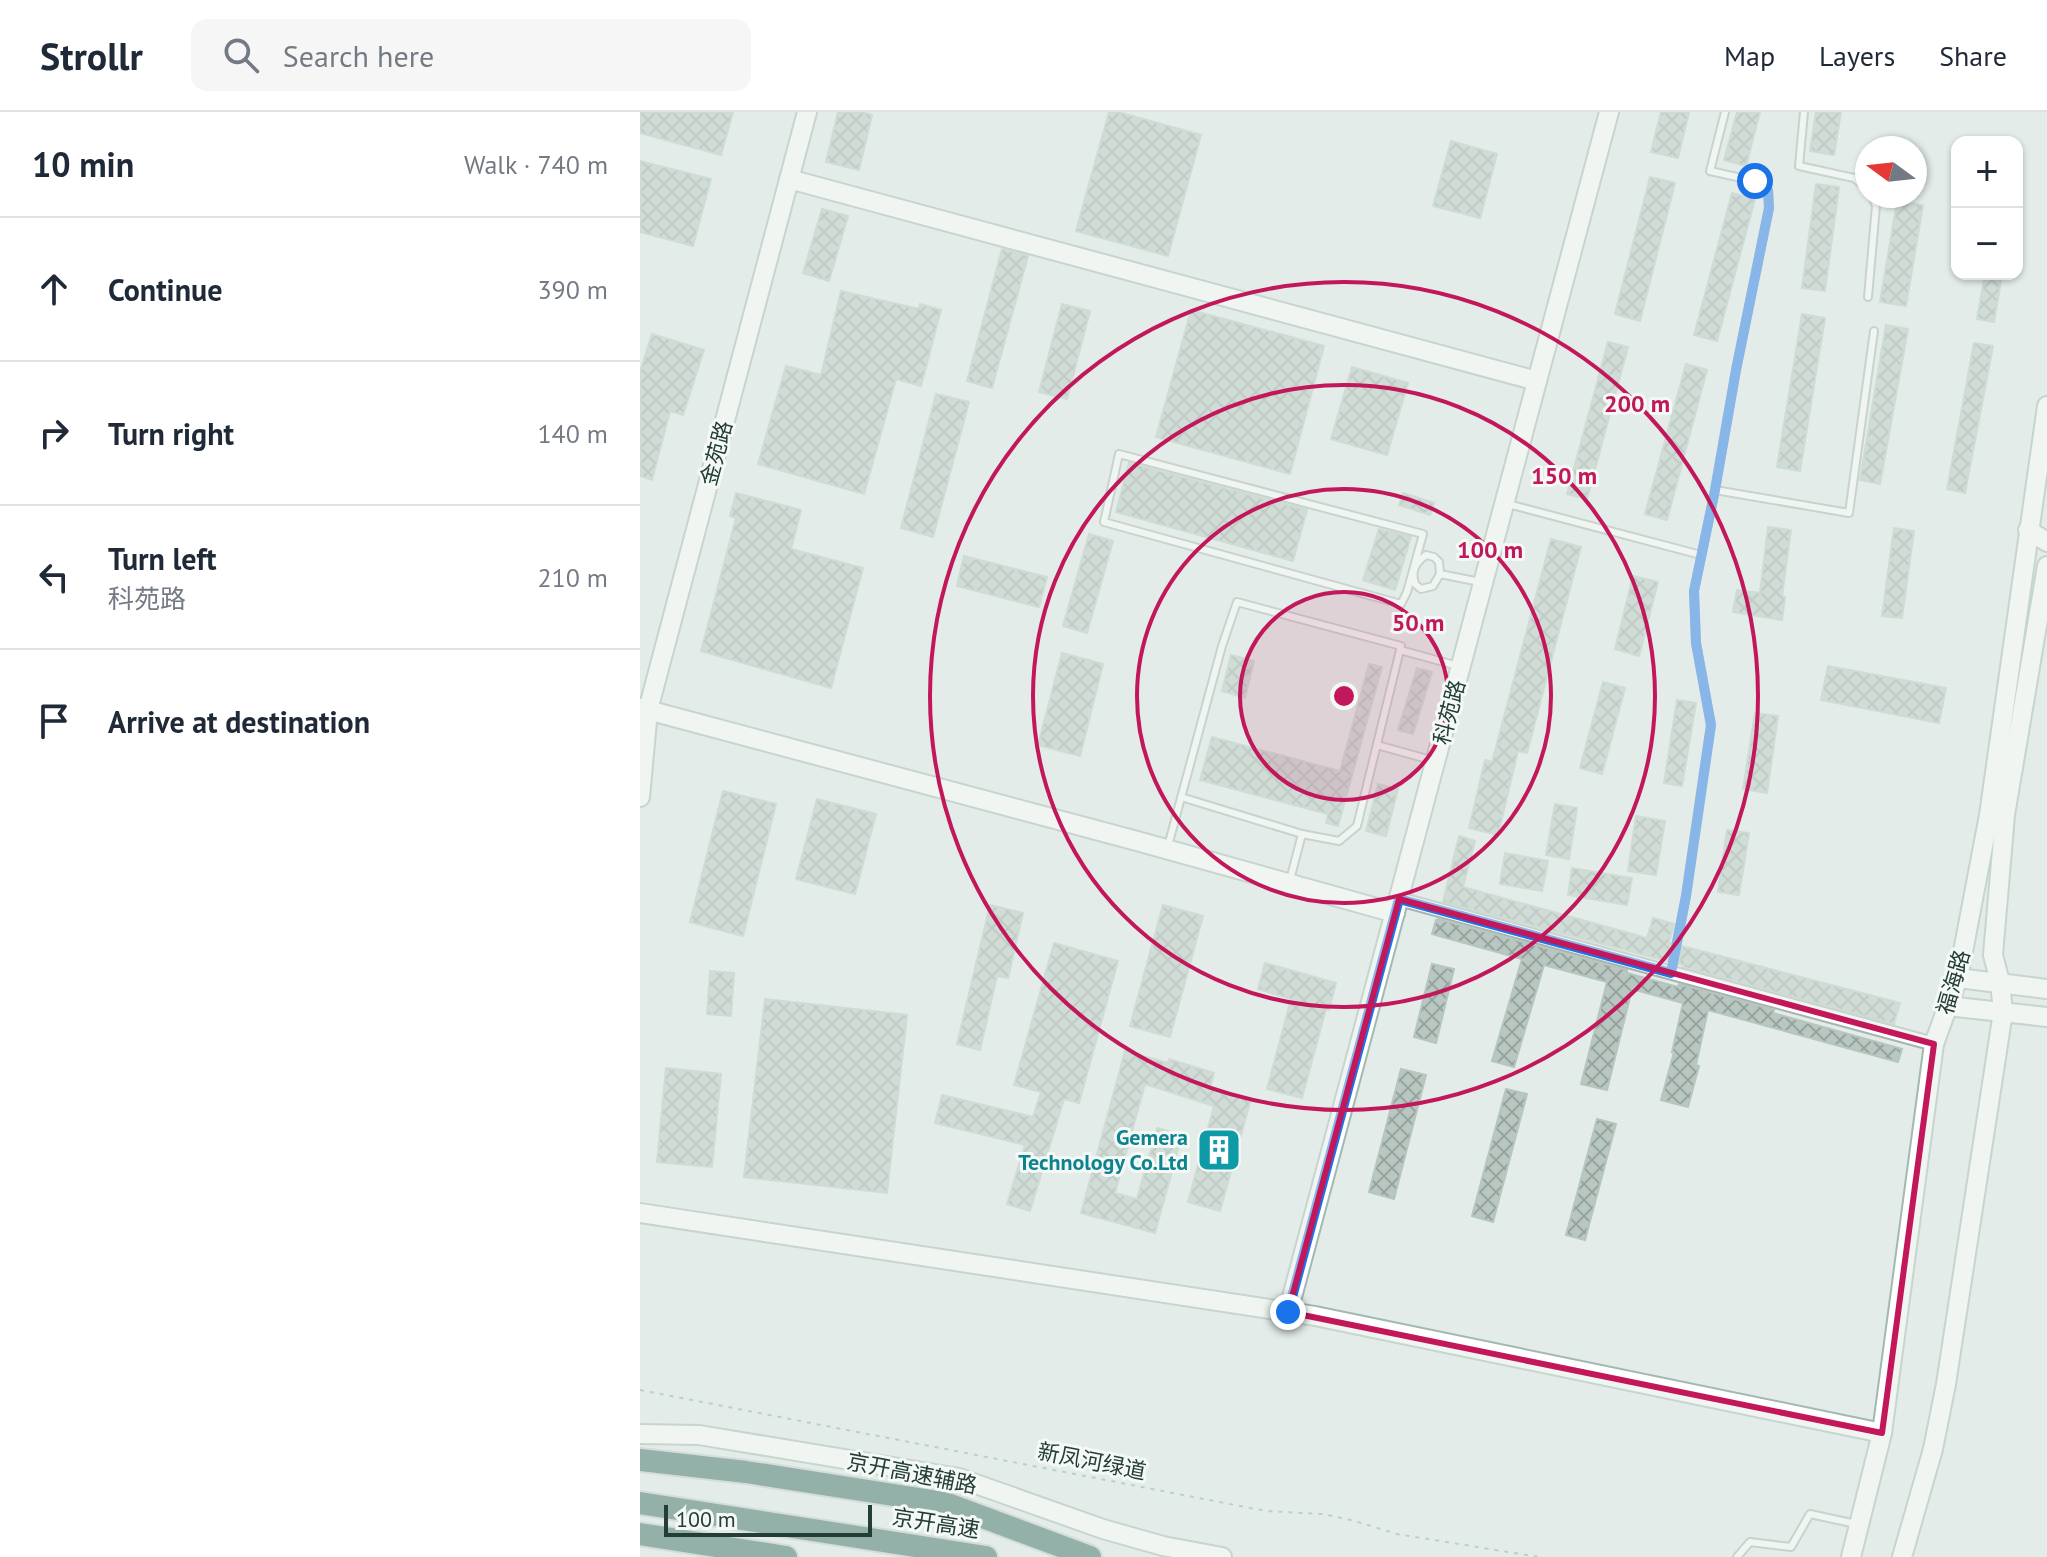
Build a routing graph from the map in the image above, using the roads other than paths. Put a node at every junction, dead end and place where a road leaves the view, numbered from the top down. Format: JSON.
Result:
{"nodes":[{"id":1,"x":807,"y":112,"type":"edge"},
{"id":2,"x":1609,"y":112,"type":"edge"},
{"id":3,"x":1725,"y":112,"type":"edge"},
{"id":4,"x":1804,"y":112,"type":"edge"},
{"id":5,"x":789,"y":179,"type":"junction"},
{"id":6,"x":1855,"y":179,"type":"edge"},
{"id":7,"x":1876,"y":208,"type":"edge"},
{"id":8,"x":1868,"y":297,"type":"dead end"},
{"id":9,"x":1874,"y":331,"type":"dead end"},
{"id":10,"x":1537,"y":381,"type":"junction"},
{"id":11,"x":2047,"y":406,"type":"edge"},
{"id":12,"x":1715,"y":490,"type":"junction"},
{"id":13,"x":1505,"y":503,"type":"junction"},
{"id":14,"x":2038,"y":529,"type":"edge"},
{"id":15,"x":2047,"y":542,"type":"edge"},
{"id":16,"x":1701,"y":555,"type":"junction"},
{"id":17,"x":2047,"y":566,"type":"edge"},
{"id":18,"x":1412,"y":574,"type":"junction"},
{"id":19,"x":1440,"y":574,"type":"junction"},
{"id":20,"x":1484,"y":583,"type":"junction"},
{"id":21,"x":1400,"y":650,"type":"junction"},
{"id":22,"x":1461,"y":667,"type":"junction"},
{"id":23,"x":644,"y":709,"type":"edge"},
{"id":24,"x":1377,"y":745,"type":"junction"},
{"id":25,"x":1436,"y":762,"type":"junction"},
{"id":26,"x":640,"y":797,"type":"edge"},
{"id":27,"x":1181,"y":797,"type":"junction"},
{"id":28,"x":1302,"y":834,"type":"junction"},
{"id":29,"x":1167,"y":849,"type":"junction"},
{"id":30,"x":1289,"y":883,"type":"junction"},
{"id":31,"x":1397,"y":906,"type":"junction"},
{"id":32,"x":1671,"y":973,"type":"junction"},
{"id":33,"x":1958,"y":978,"type":"junction"},
{"id":34,"x":2000,"y":982,"type":"junction"},
{"id":35,"x":2047,"y":989,"type":"edge"},
{"id":36,"x":1947,"y":1006,"type":"junction"},
{"id":37,"x":2003,"y":1012,"type":"junction"},
{"id":38,"x":2047,"y":1017,"type":"edge"},
{"id":39,"x":1934,"y":1044,"type":"junction"},
{"id":40,"x":640,"y":1213,"type":"edge"},
{"id":41,"x":1288,"y":1312,"type":"junction"},
{"id":42,"x":1882,"y":1433,"type":"junction"},
{"id":43,"x":640,"y":1434,"type":"edge"},
{"id":44,"x":640,"y":1460,"type":"edge"},
{"id":45,"x":640,"y":1503,"type":"edge"},
{"id":46,"x":1859,"y":1525,"type":"junction"},
{"id":47,"x":640,"y":1534,"type":"edge"},
{"id":48,"x":786,"y":1557,"type":"edge"},
{"id":49,"x":986,"y":1557,"type":"edge"},
{"id":50,"x":1090,"y":1557,"type":"edge"},
{"id":51,"x":1222,"y":1557,"type":"edge"},
{"id":52,"x":1737,"y":1557,"type":"edge"},
{"id":53,"x":1851,"y":1557,"type":"edge"},
{"id":54,"x":1902,"y":1557,"type":"edge"}],
"edges":[{"from":1,"to":5,"type":"street","name":"金苑路"},
{"from":2,"to":10,"type":"street","name":"科苑路"},
{"from":3,"to":12,"type":"lane"},
{"from":4,"to":6,"type":"lane"},
{"from":5,"to":10,"type":"street"},
{"from":5,"to":23,"type":"street","name":"金苑路"},
{"from":7,"to":8,"type":"lane"},
{"from":9,"to":12,"type":"lane"},
{"from":10,"to":13,"type":"street","name":"科苑路"},
{"from":11,"to":14,"type":"street","name":"福海路"},
{"from":12,"to":16,"type":"lane"},
{"from":13,"to":16,"type":"lane"},
{"from":13,"to":20,"type":"street","name":"科苑路"},
{"from":14,"to":15,"type":"street"},
{"from":14,"to":33,"type":"street","name":"福海路"},
{"from":16,"to":32,"type":"lane"},
{"from":17,"to":34,"type":"street","name":"福海路"},
{"from":18,"to":18,"type":"lane"},
{"from":18,"to":19,"type":"lane"},
{"from":18,"to":19,"type":"lane"},
{"from":19,"to":20,"type":"lane"},
{"from":20,"to":22,"type":"street","name":"科苑路"},
{"from":21,"to":22,"type":"lane"},
{"from":21,"to":24,"type":"lane"},
{"from":21,"to":27,"type":"lane"},
{"from":22,"to":25,"type":"street","name":"科苑路"},
{"from":23,"to":26,"type":"street","name":"金苑路"},
{"from":23,"to":29,"type":"street"},
{"from":24,"to":25,"type":"lane"},
{"from":24,"to":28,"type":"lane"},
{"from":25,"to":31,"type":"street","name":"科苑路"},
{"from":27,"to":28,"type":"lane"},
{"from":27,"to":29,"type":"lane"},
{"from":28,"to":30,"type":"lane"},
{"from":29,"to":30,"type":"street"},
{"from":30,"to":31,"type":"street"},
{"from":31,"to":32,"type":"street"},
{"from":31,"to":41,"type":"street","name":"科苑路"},
{"from":32,"to":39,"type":"street"},
{"from":33,"to":34,"type":"street"},
{"from":33,"to":36,"type":"street","name":"福海路"},
{"from":34,"to":35,"type":"street"},
{"from":34,"to":37,"type":"street","name":"福海路"},
{"from":36,"to":37,"type":"street"},
{"from":36,"to":39,"type":"street","name":"福海路"},
{"from":37,"to":38,"type":"street"},
{"from":37,"to":54,"type":"street","name":"福海路"},
{"from":39,"to":42,"type":"street","name":"福海路"},
{"from":40,"to":41,"type":"street"},
{"from":41,"to":42,"type":"street"},
{"from":42,"to":46,"type":"street","name":"福海路"},
{"from":43,"to":51,"type":"street","name":"京开高速辅路"},
{"from":44,"to":50,"type":"highway"},
{"from":45,"to":49,"type":"highway","name":"京开高速"},
{"from":46,"to":52,"type":"lane"},
{"from":46,"to":53,"type":"street","name":"福海路"},
{"from":47,"to":48,"type":"highway"}]}
